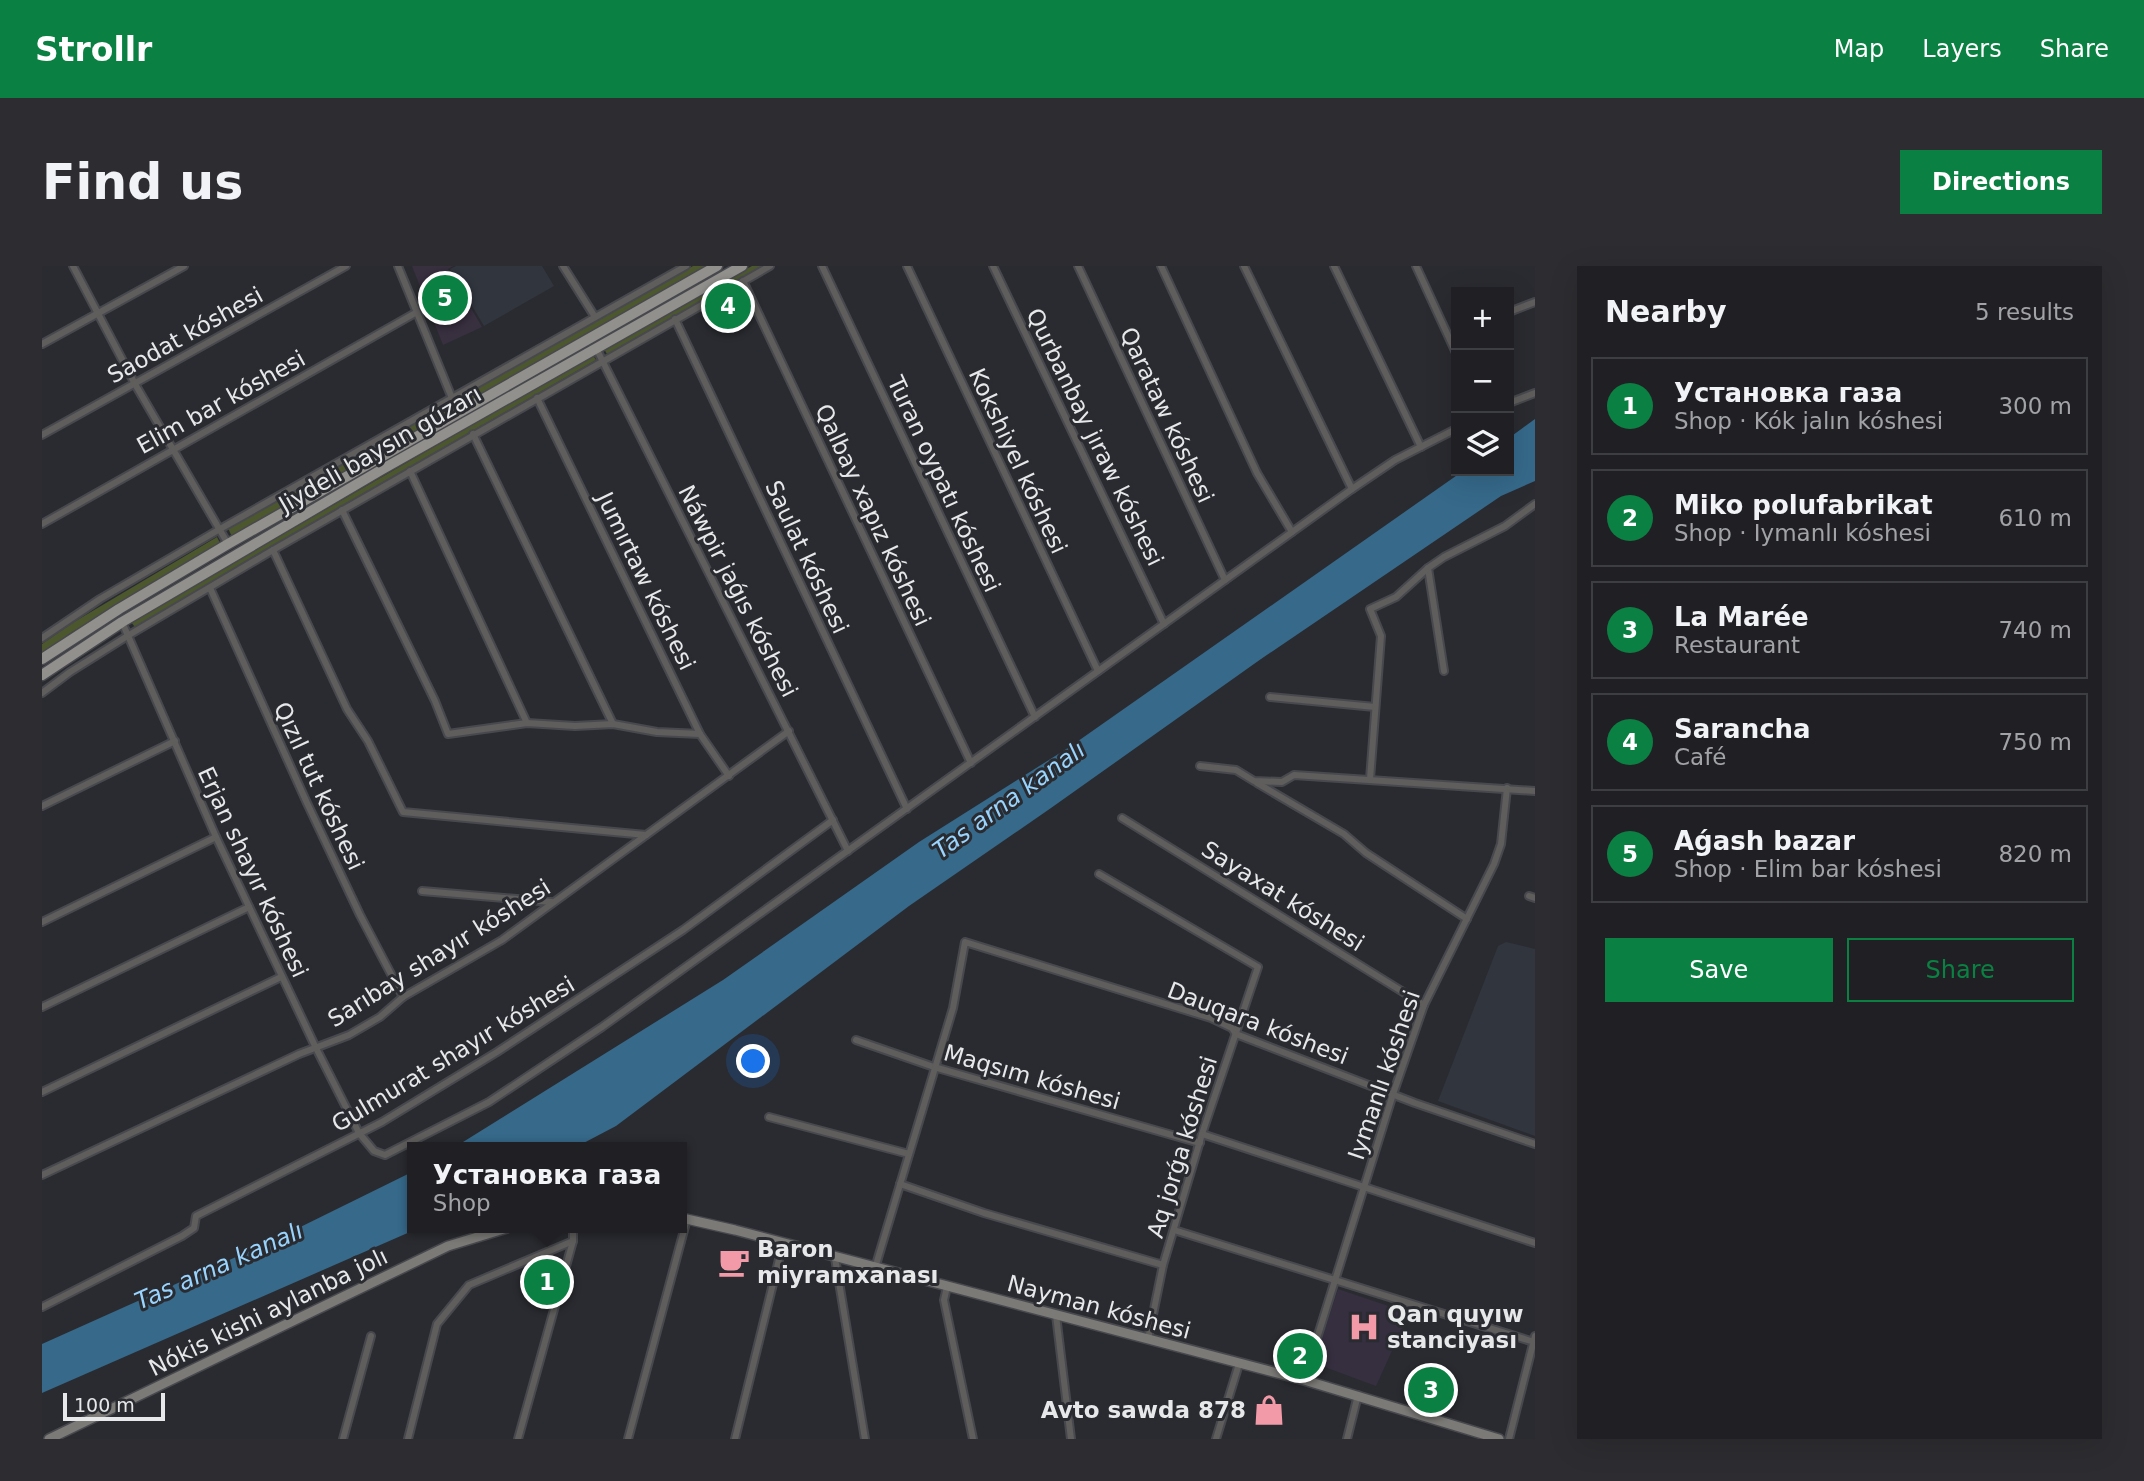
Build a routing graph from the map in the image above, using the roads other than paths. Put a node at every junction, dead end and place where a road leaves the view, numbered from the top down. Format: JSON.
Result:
{"nodes":[{"id":1,"x":73,"y":266,"type":"edge"},
{"id":2,"x":184,"y":266,"type":"edge"},
{"id":3,"x":346,"y":266,"type":"edge"},
{"id":4,"x":398,"y":266,"type":"edge"},
{"id":5,"x":563,"y":266,"type":"edge"},
{"id":6,"x":686,"y":266,"type":"edge"},
{"id":7,"x":718,"y":266,"type":"edge"},
{"id":8,"x":742,"y":266,"type":"edge"},
{"id":9,"x":770,"y":266,"type":"edge"},
{"id":10,"x":822,"y":266,"type":"edge"},
{"id":11,"x":907,"y":266,"type":"edge"},
{"id":12,"x":993,"y":266,"type":"edge"},
{"id":13,"x":1078,"y":266,"type":"edge"},
{"id":14,"x":1161,"y":266,"type":"edge"},
{"id":15,"x":1244,"y":266,"type":"edge"},
{"id":16,"x":1334,"y":266,"type":"edge"},
{"id":17,"x":1416,"y":266,"type":"edge"},
{"id":18,"x":743,"y":281,"type":"junction"},
{"id":19,"x":1535,"y":302,"type":"edge"},
{"id":20,"x":1514,"y":310,"type":"edge"},
{"id":21,"x":417,"y":312,"type":"junction"},
{"id":22,"x":100,"y":314,"type":"junction"},
{"id":23,"x":595,"y":317,"type":"junction"},
{"id":24,"x":676,"y":319,"type":"junction"},
{"id":25,"x":42,"y":344,"type":"edge"},
{"id":26,"x":596,"y":348,"type":"junction"},
{"id":27,"x":1455,"y":350,"type":"edge"},
{"id":28,"x":603,"y":360,"type":"junction"},
{"id":29,"x":135,"y":384,"type":"junction"},
{"id":30,"x":1535,"y":393,"type":"edge"},
{"id":31,"x":452,"y":398,"type":"junction"},
{"id":32,"x":537,"y":398,"type":"junction"},
{"id":33,"x":1514,"y":401,"type":"edge"},
{"id":34,"x":1451,"y":432,"type":"edge"},
{"id":35,"x":473,"y":434,"type":"junction"},
{"id":36,"x":42,"y":435,"type":"edge"},
{"id":37,"x":1420,"y":447,"type":"junction"},
{"id":38,"x":172,"y":450,"type":"junction"},
{"id":39,"x":410,"y":471,"type":"junction"},
{"id":40,"x":1352,"y":489,"type":"junction"},
{"id":41,"x":1535,"y":504,"type":"edge"},
{"id":42,"x":342,"y":510,"type":"junction"},
{"id":43,"x":42,"y":524,"type":"edge"},
{"id":44,"x":220,"y":529,"type":"junction"},
{"id":45,"x":1292,"y":532,"type":"junction"},
{"id":46,"x":228,"y":544,"type":"junction"},
{"id":47,"x":272,"y":550,"type":"junction"},
{"id":48,"x":1428,"y":568,"type":"junction"},
{"id":49,"x":1225,"y":580,"type":"junction"},
{"id":50,"x":210,"y":588,"type":"junction"},
{"id":51,"x":122,"y":622,"type":"junction"},
{"id":52,"x":1164,"y":624,"type":"junction"},
{"id":53,"x":129,"y":635,"type":"junction"},
{"id":54,"x":42,"y":638,"type":"edge"},
{"id":55,"x":42,"y":659,"type":"edge"},
{"id":56,"x":1098,"y":671,"type":"junction"},
{"id":57,"x":1444,"y":671,"type":"dead end"},
{"id":58,"x":42,"y":675,"type":"edge"},
{"id":59,"x":42,"y":693,"type":"edge"},
{"id":60,"x":1270,"y":697,"type":"dead end"},
{"id":61,"x":1376,"y":707,"type":"junction"},
{"id":62,"x":1035,"y":717,"type":"junction"},
{"id":63,"x":527,"y":723,"type":"junction"},
{"id":64,"x":613,"y":724,"type":"junction"},
{"id":65,"x":789,"y":731,"type":"junction"},
{"id":66,"x":700,"y":734,"type":"junction"},
{"id":67,"x":174,"y":741,"type":"junction"},
{"id":68,"x":971,"y":763,"type":"junction"},
{"id":69,"x":1200,"y":766,"type":"dead end"},
{"id":70,"x":729,"y":776,"type":"junction"},
{"id":71,"x":1370,"y":779,"type":"junction"},
{"id":72,"x":1254,"y":781,"type":"junction"},
{"id":73,"x":1507,"y":788,"type":"junction"},
{"id":74,"x":1535,"y":791,"type":"edge"},
{"id":75,"x":42,"y":806,"type":"edge"},
{"id":76,"x":907,"y":809,"type":"junction"},
{"id":77,"x":1122,"y":818,"type":"dead end"},
{"id":78,"x":833,"y":820,"type":"junction"},
{"id":79,"x":646,"y":835,"type":"junction"},
{"id":80,"x":216,"y":837,"type":"junction"},
{"id":81,"x":848,"y":851,"type":"junction"},
{"id":82,"x":1099,"y":874,"type":"dead end"},
{"id":83,"x":422,"y":891,"type":"dead end"},
{"id":84,"x":553,"y":902,"type":"junction"},
{"id":85,"x":248,"y":907,"type":"junction"},
{"id":86,"x":1467,"y":919,"type":"junction"},
{"id":87,"x":42,"y":922,"type":"edge"},
{"id":88,"x":281,"y":977,"type":"junction"},
{"id":89,"x":403,"y":997,"type":"junction"},
{"id":90,"x":1424,"y":1004,"type":"junction"},
{"id":91,"x":42,"y":1007,"type":"edge"},
{"id":92,"x":1236,"y":1034,"type":"junction"},
{"id":93,"x":856,"y":1040,"type":"dead end"},
{"id":94,"x":316,"y":1048,"type":"junction"},
{"id":95,"x":934,"y":1067,"type":"junction"},
{"id":96,"x":42,"y":1092,"type":"edge"},
{"id":97,"x":1393,"y":1094,"type":"junction"},
{"id":98,"x":769,"y":1117,"type":"dead end"},
{"id":99,"x":359,"y":1133,"type":"junction"},
{"id":100,"x":1202,"y":1134,"type":"junction"},
{"id":101,"x":412,"y":1142,"type":"edge"},
{"id":102,"x":1200,"y":1143,"type":"junction"},
{"id":103,"x":1535,"y":1144,"type":"edge"},
{"id":104,"x":407,"y":1145,"type":"edge"},
{"id":105,"x":909,"y":1154,"type":"junction"},
{"id":106,"x":42,"y":1175,"type":"edge"},
{"id":107,"x":900,"y":1185,"type":"junction"},
{"id":108,"x":1364,"y":1187,"type":"junction"},
{"id":109,"x":687,"y":1219,"type":"edge"},
{"id":110,"x":1174,"y":1230,"type":"junction"},
{"id":111,"x":491,"y":1233,"type":"edge"},
{"id":112,"x":573,"y":1233,"type":"edge"},
{"id":113,"x":680,"y":1233,"type":"edge"},
{"id":114,"x":573,"y":1241,"type":"junction"},
{"id":115,"x":783,"y":1243,"type":"junction"},
{"id":116,"x":1535,"y":1243,"type":"edge"},
{"id":117,"x":835,"y":1258,"type":"junction"},
{"id":118,"x":1163,"y":1265,"type":"junction"},
{"id":119,"x":874,"y":1268,"type":"junction"},
{"id":120,"x":1335,"y":1280,"type":"junction"},
{"id":121,"x":947,"y":1287,"type":"junction"},
{"id":122,"x":43,"y":1305,"type":"edge"},
{"id":123,"x":1056,"y":1315,"type":"junction"},
{"id":124,"x":370,"y":1336,"type":"dead end"},
{"id":125,"x":1148,"y":1339,"type":"junction"},
{"id":126,"x":1534,"y":1339,"type":"edge"},
{"id":127,"x":1239,"y":1364,"type":"junction"},
{"id":128,"x":1304,"y":1380,"type":"junction"},
{"id":129,"x":1357,"y":1395,"type":"junction"},
{"id":130,"x":1473,"y":1435,"type":"edge"},
{"id":131,"x":49,"y":1439,"type":"edge"},
{"id":132,"x":343,"y":1439,"type":"edge"},
{"id":133,"x":408,"y":1439,"type":"edge"},
{"id":134,"x":517,"y":1439,"type":"edge"},
{"id":135,"x":628,"y":1439,"type":"edge"},
{"id":136,"x":735,"y":1439,"type":"edge"},
{"id":137,"x":865,"y":1439,"type":"edge"},
{"id":138,"x":973,"y":1439,"type":"edge"},
{"id":139,"x":1071,"y":1439,"type":"edge"},
{"id":140,"x":1216,"y":1439,"type":"edge"},
{"id":141,"x":1347,"y":1439,"type":"edge"},
{"id":142,"x":1499,"y":1439,"type":"edge"},
{"id":143,"x":1509,"y":1439,"type":"edge"}],
"edges":[{"from":1,"to":22,"type":"street"},
{"from":2,"to":22,"type":"street"},
{"from":3,"to":29,"type":"street","name":"Saodat kóshesi"},
{"from":4,"to":21,"type":"street"},
{"from":5,"to":23,"type":"street"},
{"from":6,"to":23,"type":"street"},
{"from":7,"to":46,"type":"main road","name":"Jiydeli baysın gúzarı"},
{"from":8,"to":26,"type":"main road","name":"Jiydeli baysın gúzarı"},
{"from":9,"to":18,"type":"street"},
{"from":10,"to":62,"type":"street","name":"Turan oypatı kóshesi"},
{"from":11,"to":56,"type":"street","name":"Kokshiyel kóshesi"},
{"from":12,"to":52,"type":"street","name":"Qurbanbay jıraw kóshesi"},
{"from":13,"to":49,"type":"street","name":"Qarataw kóshesi"},
{"from":14,"to":45,"type":"street"},
{"from":15,"to":40,"type":"street"},
{"from":16,"to":37,"type":"street"},
{"from":17,"to":27,"type":"street"},
{"from":18,"to":24,"type":"street"},
{"from":18,"to":68,"type":"street","name":"Qalbay xapız kóshesi"},
{"from":19,"to":20,"type":"street"},
{"from":21,"to":31,"type":"street"},
{"from":21,"to":38,"type":"street","name":"Elim bar kóshesi"},
{"from":22,"to":25,"type":"street"},
{"from":22,"to":29,"type":"street"},
{"from":23,"to":31,"type":"street"},
{"from":24,"to":28,"type":"street"},
{"from":24,"to":76,"type":"street","name":"Saulat kóshesi"},
{"from":26,"to":28,"type":"street","name":"Náwpir jaǵıs kóshesi"},
{"from":26,"to":51,"type":"main road","name":"Jiydeli baysın gúzarı"},
{"from":28,"to":32,"type":"street"},
{"from":28,"to":65,"type":"street","name":"Náwpir jaǵıs kóshesi"},
{"from":29,"to":36,"type":"street","name":"Saodat kóshesi"},
{"from":29,"to":38,"type":"street"},
{"from":30,"to":33,"type":"street"},
{"from":31,"to":44,"type":"street"},
{"from":32,"to":35,"type":"street"},
{"from":32,"to":66,"type":"street","name":"Jumırtaw kóshesi"},
{"from":34,"to":37,"type":"street"},
{"from":35,"to":39,"type":"street"},
{"from":35,"to":64,"type":"street"},
{"from":37,"to":40,"type":"street"},
{"from":38,"to":43,"type":"street","name":"Elim bar kóshesi"},
{"from":38,"to":44,"type":"street"},
{"from":39,"to":42,"type":"street"},
{"from":39,"to":63,"type":"street"},
{"from":40,"to":45,"type":"street"},
{"from":41,"to":48,"type":"street"},
{"from":42,"to":47,"type":"street"},
{"from":42,"to":63,"type":"street"},
{"from":44,"to":46,"type":"street"},
{"from":44,"to":54,"type":"street"},
{"from":45,"to":49,"type":"street"},
{"from":46,"to":55,"type":"main road","name":"Jiydeli baysın gúzarı"},
{"from":47,"to":50,"type":"street"},
{"from":47,"to":79,"type":"street"},
{"from":48,"to":57,"type":"street"},
{"from":48,"to":61,"type":"street"},
{"from":49,"to":52,"type":"street"},
{"from":50,"to":53,"type":"street"},
{"from":50,"to":89,"type":"street","name":"Qızıl tut kóshesi"},
{"from":51,"to":53,"type":"street","name":"Erjan shayır kóshesi"},
{"from":51,"to":58,"type":"main road","name":"Jiydeli baysın gúzarı"},
{"from":52,"to":56,"type":"street"},
{"from":53,"to":59,"type":"street"},
{"from":53,"to":67,"type":"street","name":"Erjan shayır kóshesi"},
{"from":56,"to":62,"type":"street"},
{"from":60,"to":61,"type":"street"},
{"from":61,"to":71,"type":"street"},
{"from":62,"to":68,"type":"street"},
{"from":63,"to":64,"type":"street"},
{"from":64,"to":66,"type":"street"},
{"from":65,"to":70,"type":"street","name":"Sarıbay shayır kóshesi"},
{"from":65,"to":78,"type":"street","name":"Náwpir jaǵıs kóshesi"},
{"from":66,"to":70,"type":"street","name":"Jumırtaw kóshesi"},
{"from":67,"to":75,"type":"street"},
{"from":67,"to":80,"type":"street","name":"Erjan shayır kóshesi"},
{"from":68,"to":76,"type":"street"},
{"from":69,"to":72,"type":"street"},
{"from":70,"to":79,"type":"street","name":"Sarıbay shayır kóshesi"},
{"from":71,"to":72,"type":"street"},
{"from":71,"to":73,"type":"street"},
{"from":72,"to":86,"type":"street"},
{"from":73,"to":74,"type":"street"},
{"from":73,"to":86,"type":"street","name":"Iymanlı kóshesi"},
{"from":76,"to":81,"type":"street"},
{"from":77,"to":90,"type":"street","name":"Sayaxat kóshesi"},
{"from":78,"to":81,"type":"street","name":"Náwpir jaǵıs kóshesi"},
{"from":78,"to":99,"type":"street","name":"Gulmurat shayır kóshesi"},
{"from":79,"to":84,"type":"street","name":"Sarıbay shayır kóshesi"},
{"from":80,"to":85,"type":"street","name":"Erjan shayır kóshesi"},
{"from":80,"to":87,"type":"street"},
{"from":81,"to":101,"type":"street"},
{"from":82,"to":92,"type":"street","name":"Aq jorǵa kóshesi"},
{"from":83,"to":84,"type":"street"},
{"from":84,"to":89,"type":"street","name":"Sarıbay shayır kóshesi"},
{"from":85,"to":88,"type":"street","name":"Erjan shayır kóshesi"},
{"from":85,"to":91,"type":"street"},
{"from":86,"to":90,"type":"street","name":"Iymanlı kóshesi"},
{"from":88,"to":94,"type":"street","name":"Erjan shayır kóshesi"},
{"from":88,"to":96,"type":"street"},
{"from":89,"to":94,"type":"street","name":"Sarıbay shayır kóshesi"},
{"from":90,"to":97,"type":"street","name":"Iymanlı kóshesi"},
{"from":92,"to":95,"type":"street","name":"Dauqara kóshesi"},
{"from":92,"to":97,"type":"street","name":"Dauqara kóshesi"},
{"from":92,"to":100,"type":"street","name":"Aq jorǵa kóshesi"},
{"from":93,"to":95,"type":"street","name":"Maqsım kóshesi"},
{"from":94,"to":99,"type":"street","name":"Erjan shayır kóshesi"},
{"from":94,"to":106,"type":"street","name":"Sarıbay shayır kóshesi"},
{"from":95,"to":102,"type":"street","name":"Maqsım kóshesi"},
{"from":95,"to":105,"type":"street"},
{"from":97,"to":103,"type":"street","name":"Dauqara kóshesi"},
{"from":97,"to":108,"type":"street","name":"Iymanlı kóshesi"},
{"from":98,"to":105,"type":"street"},
{"from":99,"to":104,"type":"street"},
{"from":99,"to":122,"type":"street","name":"Gulmurat shayır kóshesi"},
{"from":100,"to":102,"type":"street","name":"Aq jorǵa kóshesi"},
{"from":100,"to":108,"type":"street"},
{"from":102,"to":110,"type":"street","name":"Aq jorǵa kóshesi"},
{"from":105,"to":107,"type":"street"},
{"from":107,"to":118,"type":"street"},
{"from":107,"to":119,"type":"street"},
{"from":108,"to":116,"type":"street"},
{"from":108,"to":120,"type":"street","name":"Iymanlı kóshesi"},
{"from":109,"to":115,"type":"main road","name":"Nayman kóshesi"},
{"from":110,"to":118,"type":"street","name":"Aq jorǵa kóshesi"},
{"from":110,"to":120,"type":"street"},
{"from":111,"to":131,"type":"main road","name":"Nókis kishi aylanba jolı"},
{"from":112,"to":114,"type":"street"},
{"from":113,"to":135,"type":"street"},
{"from":114,"to":133,"type":"street"},
{"from":114,"to":134,"type":"street"},
{"from":115,"to":117,"type":"main road","name":"Nayman kóshesi"},
{"from":115,"to":136,"type":"street"},
{"from":117,"to":119,"type":"main road","name":"Nayman kóshesi"},
{"from":117,"to":137,"type":"street"},
{"from":118,"to":125,"type":"street","name":"Aq jorǵa kóshesi"},
{"from":119,"to":121,"type":"main road","name":"Nayman kóshesi"},
{"from":120,"to":126,"type":"street"},
{"from":120,"to":128,"type":"street","name":"Iymanlı kóshesi"},
{"from":121,"to":123,"type":"main road","name":"Nayman kóshesi"},
{"from":121,"to":138,"type":"street"},
{"from":123,"to":125,"type":"main road","name":"Nayman kóshesi"},
{"from":123,"to":139,"type":"street"},
{"from":124,"to":132,"type":"street"},
{"from":125,"to":127,"type":"main road","name":"Nayman kóshesi"},
{"from":126,"to":143,"type":"street"},
{"from":127,"to":128,"type":"main road","name":"Nayman kóshesi"},
{"from":127,"to":140,"type":"street"},
{"from":128,"to":129,"type":"main road","name":"Nayman kóshesi"},
{"from":129,"to":130,"type":"main road","name":"Nayman kóshesi"},
{"from":129,"to":141,"type":"street"},
{"from":130,"to":142,"type":"main road","name":"Nayman kóshesi"}]}
